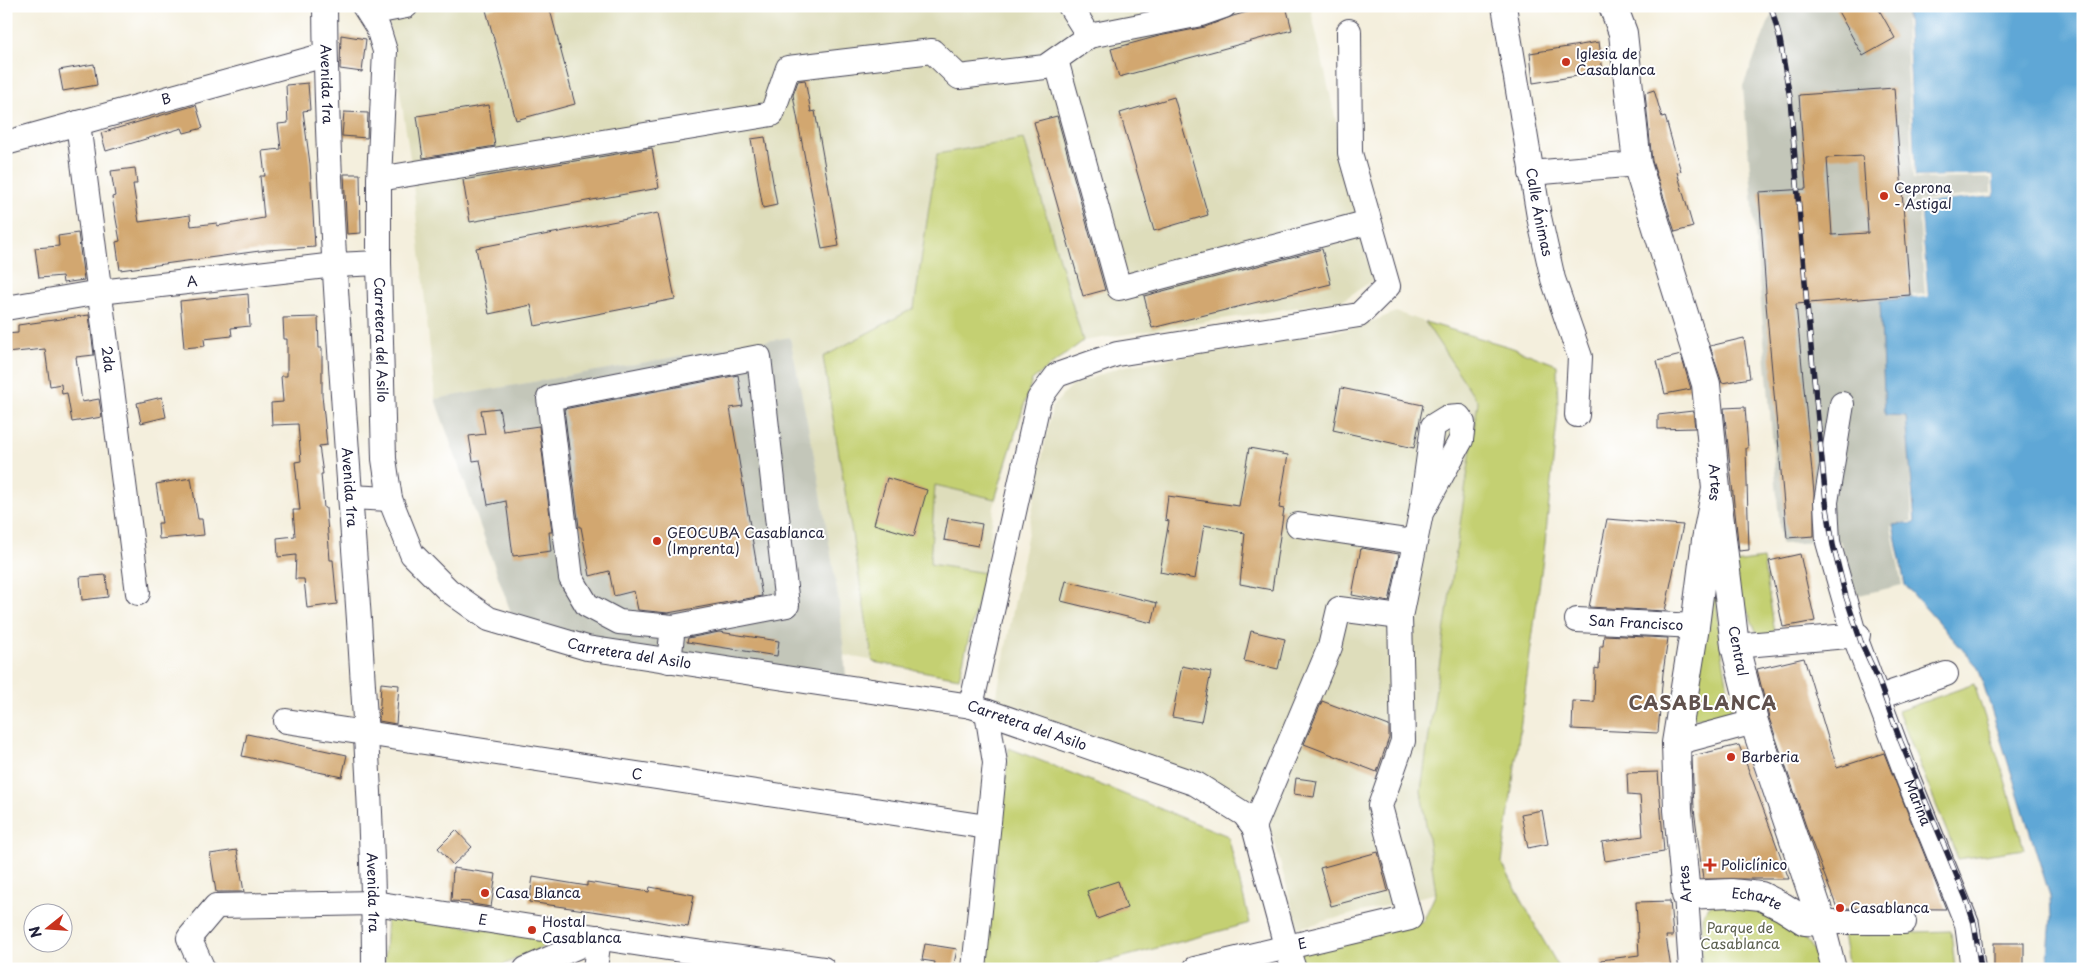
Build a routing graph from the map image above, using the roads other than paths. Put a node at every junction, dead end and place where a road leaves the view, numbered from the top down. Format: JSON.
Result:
{"nodes":[{"id":1,"x":406,"y":6,"type":"edge"},
{"id":2,"x":1070,"y":6,"type":"edge"},
{"id":3,"x":1224,"y":6,"type":"edge"},
{"id":4,"x":1504,"y":6,"type":"edge"},
{"id":5,"x":1613,"y":6,"type":"edge"},
{"id":6,"x":327,"y":10,"type":"edge"},
{"id":7,"x":367,"y":10,"type":"edge"},
{"id":8,"x":1349,"y":31,"type":"dead end"},
{"id":9,"x":1089,"y":36,"type":"junction"},
{"id":10,"x":325,"y":55,"type":"junction"},
{"id":11,"x":1056,"y":60,"type":"junction"},
{"id":12,"x":78,"y":123,"type":"junction"},
{"id":13,"x":6,"y":143,"type":"edge"},
{"id":14,"x":1637,"y":164,"type":"junction"},
{"id":15,"x":1531,"y":173,"type":"junction"},
{"id":16,"x":379,"y":179,"type":"junction"},
{"id":17,"x":1370,"y":222,"type":"junction"},
{"id":18,"x":379,"y":263,"type":"junction"},
{"id":19,"x":335,"y":265,"type":"junction"},
{"id":20,"x":100,"y":292,"type":"junction"},
{"id":21,"x":6,"y":308,"type":"edge"},
{"id":22,"x":1842,"y":404,"type":"dead end"},
{"id":23,"x":1577,"y":415,"type":"dead end"},
{"id":24,"x":1716,"y":489,"type":"junction"},
{"id":25,"x":350,"y":497,"type":"junction"},
{"id":26,"x":390,"y":499,"type":"junction"},
{"id":27,"x":1421,"y":513,"type":"dead end"},
{"id":28,"x":1298,"y":525,"type":"dead end"},
{"id":29,"x":1414,"y":542,"type":"junction"},
{"id":30,"x":138,"y":594,"type":"dead end"},
{"id":31,"x":1400,"y":617,"type":"junction"},
{"id":32,"x":1577,"y":620,"type":"dead end"},
{"id":33,"x":1695,"y":626,"type":"junction"},
{"id":34,"x":673,"y":627,"type":"junction"},
{"id":35,"x":1856,"y":636,"type":"junction"},
{"id":36,"x":1735,"y":646,"type":"junction"},
{"id":37,"x":669,"y":661,"type":"junction"},
{"id":38,"x":1946,"y":674,"type":"dead end"},
{"id":39,"x":1879,"y":697,"type":"junction"},
{"id":40,"x":979,"y":709,"type":"junction"},
{"id":41,"x":286,"y":721,"type":"dead end"},
{"id":42,"x":1754,"y":722,"type":"junction"},
{"id":43,"x":366,"y":734,"type":"junction"},
{"id":44,"x":1676,"y":743,"type":"junction"},
{"id":45,"x":987,"y":827,"type":"junction"},
{"id":46,"x":1254,"y":827,"type":"junction"},
{"id":47,"x":1686,"y":895,"type":"junction"},
{"id":48,"x":374,"y":903,"type":"junction"},
{"id":49,"x":1813,"y":921,"type":"junction"},
{"id":50,"x":1904,"y":922,"type":"dead end"},
{"id":51,"x":599,"y":937,"type":"junction"},
{"id":52,"x":1286,"y":946,"type":"junction"},
{"id":53,"x":665,"y":958,"type":"edge"},
{"id":54,"x":1831,"y":960,"type":"edge"},
{"id":55,"x":779,"y":966,"type":"edge"},
{"id":56,"x":203,"y":969,"type":"edge"},
{"id":57,"x":374,"y":969,"type":"edge"},
{"id":58,"x":526,"y":969,"type":"edge"},
{"id":59,"x":595,"y":969,"type":"edge"},
{"id":60,"x":823,"y":969,"type":"edge"},
{"id":61,"x":974,"y":969,"type":"edge"},
{"id":62,"x":1195,"y":969,"type":"edge"},
{"id":63,"x":1294,"y":969,"type":"edge"},
{"id":64,"x":1692,"y":969,"type":"edge"},
{"id":65,"x":1973,"y":969,"type":"edge"}],
"edges":[{"from":1,"to":7,"type":"street"},
{"from":2,"to":9,"type":"street"},
{"from":3,"to":9,"type":"street"},
{"from":4,"to":15,"type":"street","name":"Calle Ánimas"},
{"from":5,"to":14,"type":"main road","name":"Artes"},
{"from":6,"to":10,"type":"street","name":"Avenida 1ra"},
{"from":7,"to":16,"type":"street","name":"Carretera del Asilo"},
{"from":8,"to":17,"type":"street"},
{"from":9,"to":11,"type":"street"},
{"from":10,"to":12,"type":"street","name":"B"},
{"from":10,"to":19,"type":"street","name":"Avenida 1ra"},
{"from":11,"to":16,"type":"street"},
{"from":11,"to":17,"type":"street"},
{"from":12,"to":13,"type":"street","name":"B"},
{"from":12,"to":20,"type":"street","name":"2da"},
{"from":14,"to":15,"type":"street"},
{"from":14,"to":24,"type":"main road","name":"Artes"},
{"from":15,"to":23,"type":"street","name":"Calle Ánimas"},
{"from":16,"to":18,"type":"street","name":"Carretera del Asilo"},
{"from":17,"to":40,"type":"street"},
{"from":18,"to":19,"type":"street","name":"A"},
{"from":18,"to":26,"type":"street","name":"Carretera del Asilo"},
{"from":19,"to":20,"type":"street","name":"A"},
{"from":19,"to":25,"type":"street","name":"Avenida 1ra"},
{"from":20,"to":21,"type":"street","name":"A"},
{"from":20,"to":30,"type":"street","name":"2da"},
{"from":22,"to":35,"type":"street","name":"Marina"},
{"from":24,"to":33,"type":"main road","name":"Artes"},
{"from":24,"to":36,"type":"main road","name":"Central"},
{"from":25,"to":26,"type":"street"},
{"from":25,"to":43,"type":"street","name":"Avenida 1ra"},
{"from":26,"to":37,"type":"street","name":"Carretera del Asilo"},
{"from":27,"to":29,"type":"street"},
{"from":28,"to":29,"type":"street"},
{"from":29,"to":31,"type":"street"},
{"from":31,"to":46,"type":"street"},
{"from":31,"to":52,"type":"street","name":"E"},
{"from":32,"to":33,"type":"street","name":"San Francisco"},
{"from":33,"to":44,"type":"main road","name":"Artes"},
{"from":34,"to":34,"type":"street"},
{"from":34,"to":37,"type":"street"},
{"from":35,"to":36,"type":"street"},
{"from":35,"to":39,"type":"street","name":"Marina"},
{"from":36,"to":42,"type":"main road","name":"Central"},
{"from":37,"to":40,"type":"street","name":"Carretera del Asilo"},
{"from":38,"to":39,"type":"street"},
{"from":39,"to":65,"type":"street","name":"Marina"},
{"from":40,"to":45,"type":"street"},
{"from":40,"to":46,"type":"street","name":"Carretera del Asilo"},
{"from":41,"to":43,"type":"street","name":"C"},
{"from":42,"to":44,"type":"street"},
{"from":42,"to":49,"type":"main road","name":"Central"},
{"from":43,"to":45,"type":"street","name":"C"},
{"from":43,"to":48,"type":"street","name":"Avenida 1ra"},
{"from":44,"to":47,"type":"main road","name":"Artes"},
{"from":45,"to":61,"type":"street"},
{"from":46,"to":52,"type":"street","name":"Carretera del Asilo"},
{"from":47,"to":49,"type":"main road","name":"Echarte"},
{"from":47,"to":64,"type":"street","name":"Artes"},
{"from":48,"to":51,"type":"street","name":"E"},
{"from":48,"to":56,"type":"street","name":"E"},
{"from":48,"to":57,"type":"street","name":"Avenida 1ra"},
{"from":49,"to":50,"type":"street","name":"Echarte"},
{"from":49,"to":54,"type":"street"},
{"from":51,"to":53,"type":"street","name":"E"},
{"from":51,"to":58,"type":"street"},
{"from":51,"to":59,"type":"street"},
{"from":52,"to":62,"type":"street","name":"E"},
{"from":52,"to":63,"type":"street","name":"Carretera del Asilo"},
{"from":53,"to":55,"type":"street","name":"E"},
{"from":55,"to":60,"type":"street","name":"E"}]}
